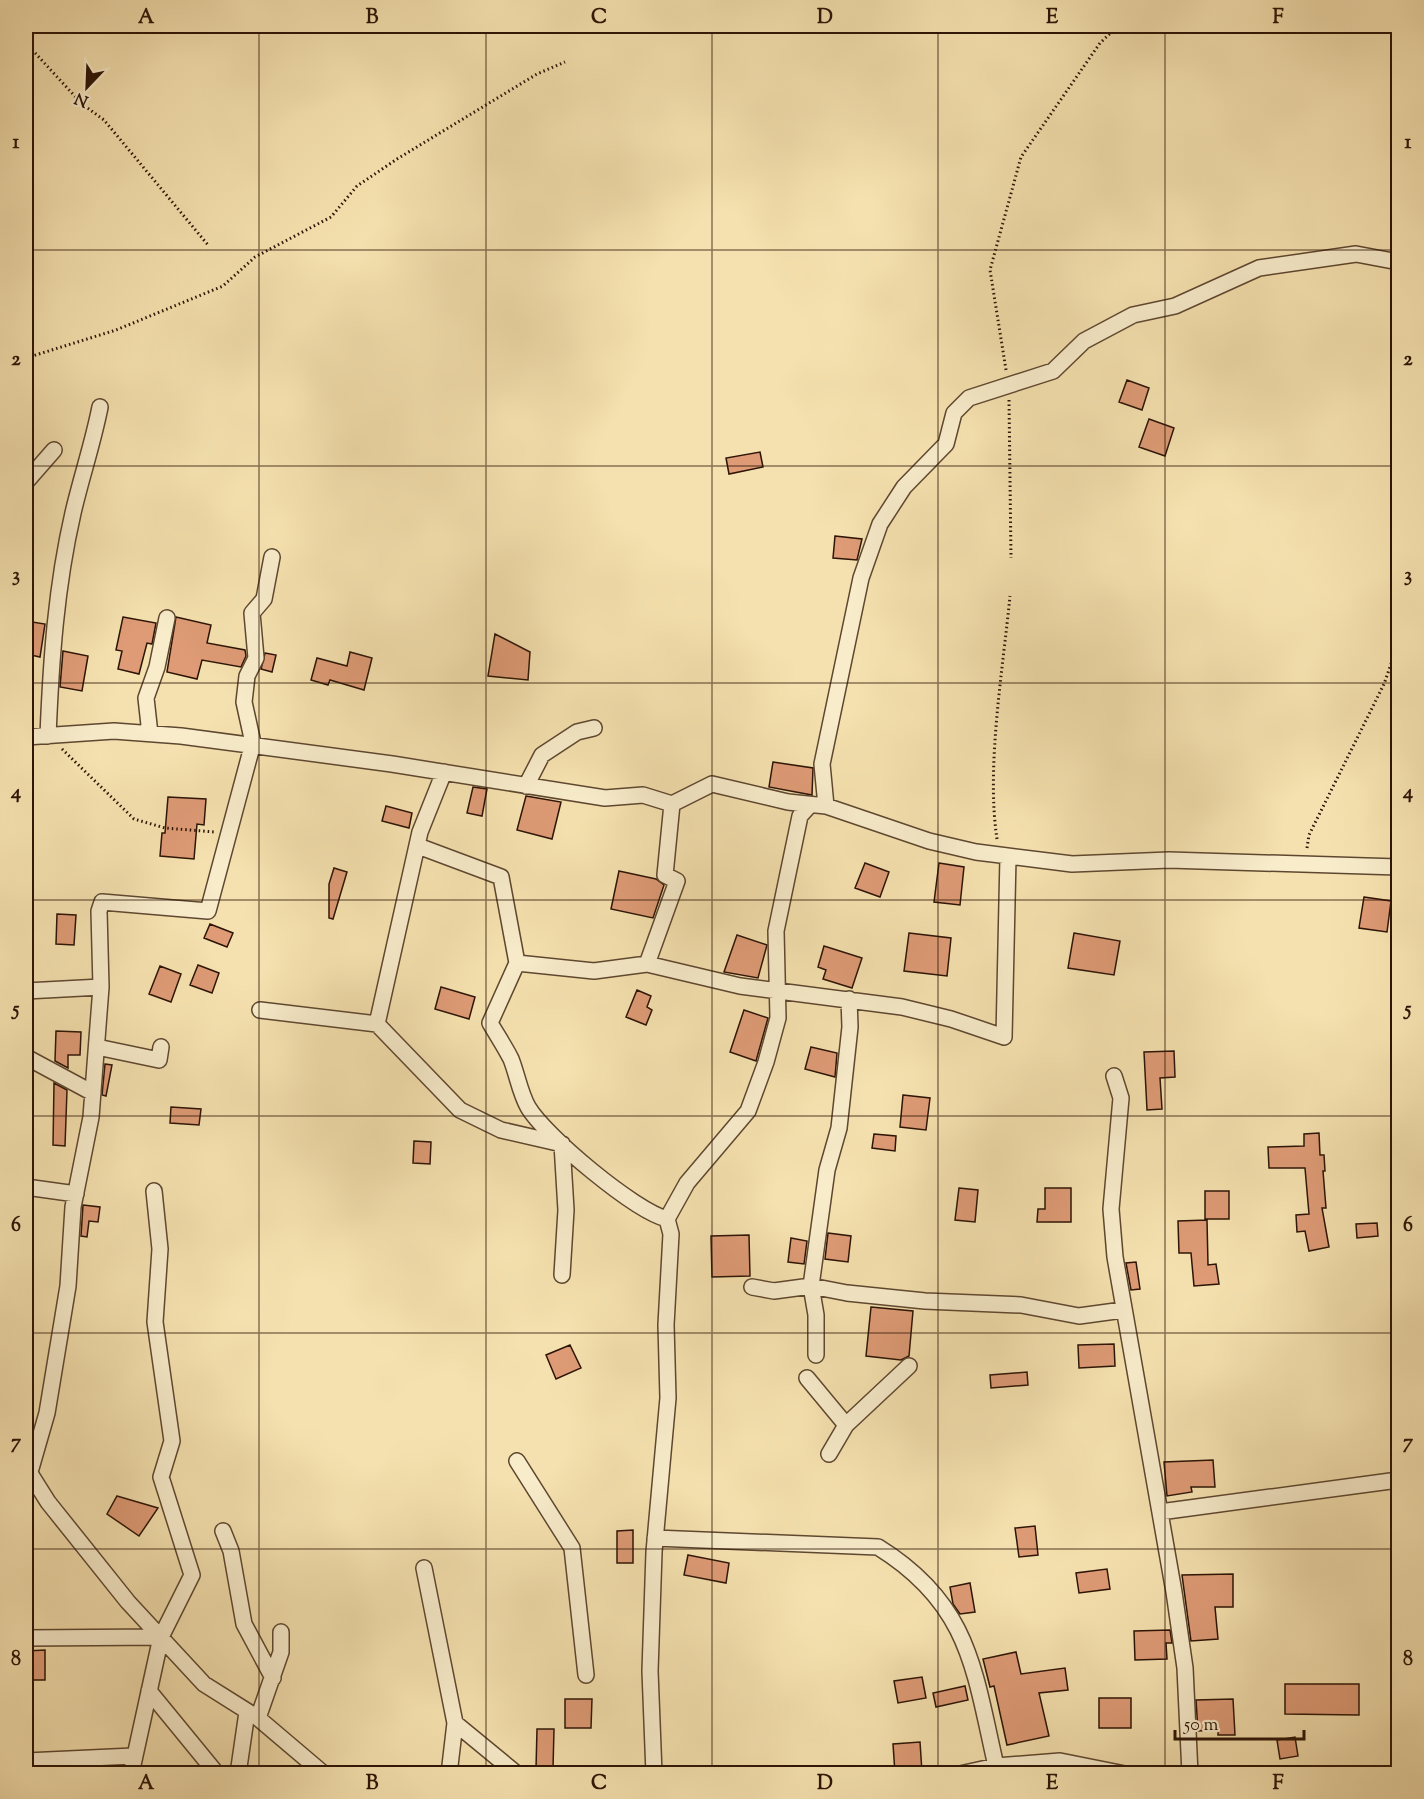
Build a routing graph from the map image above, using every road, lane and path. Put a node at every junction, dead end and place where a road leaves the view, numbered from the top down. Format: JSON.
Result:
{"nodes":[{"id":1,"x":1118,"y":26,"type":"edge"},
{"id":2,"x":26,"y":43,"type":"edge"},
{"id":3,"x":565,"y":62,"type":"dead end"},
{"id":4,"x":207,"y":244,"type":"dead end"},
{"id":5,"x":1398,"y":259,"type":"edge"},
{"id":6,"x":26,"y":358,"type":"edge"},
{"id":7,"x":1008,"y":385,"type":"junction"},
{"id":8,"x":100,"y":407,"type":"dead end"},
{"id":9,"x":54,"y":450,"type":"dead end"},
{"id":10,"x":26,"y":482,"type":"edge"},
{"id":11,"x":272,"y":557,"type":"dead end"},
{"id":12,"x":1011,"y":558,"type":"dead end"},
{"id":13,"x":1010,"y":596,"type":"dead end"},
{"id":14,"x":168,"y":618,"type":"dead end"},
{"id":15,"x":1398,"y":644,"type":"edge"},
{"id":16,"x":594,"y":728,"type":"dead end"},
{"id":17,"x":150,"y":734,"type":"junction"},
{"id":18,"x":26,"y":736,"type":"edge"},
{"id":19,"x":48,"y":736,"type":"junction"},
{"id":20,"x":253,"y":743,"type":"junction"},
{"id":21,"x":444,"y":772,"type":"junction"},
{"id":22,"x":526,"y":786,"type":"junction"},
{"id":23,"x":672,"y":804,"type":"junction"},
{"id":24,"x":810,"y":805,"type":"junction"},
{"id":25,"x":826,"y":806,"type":"junction"},
{"id":26,"x":231,"y":832,"type":"junction"},
{"id":27,"x":418,"y":846,"type":"junction"},
{"id":28,"x":1004,"y":856,"type":"junction"},
{"id":29,"x":1304,"y":865,"type":"junction"},
{"id":30,"x":1398,"y":867,"type":"edge"},
{"id":31,"x":516,"y":963,"type":"junction"},
{"id":32,"x":647,"y":964,"type":"junction"},
{"id":33,"x":101,"y":987,"type":"junction"},
{"id":34,"x":777,"y":990,"type":"junction"},
{"id":35,"x":26,"y":991,"type":"edge"},
{"id":36,"x":849,"y":999,"type":"junction"},
{"id":37,"x":260,"y":1010,"type":"dead end"},
{"id":38,"x":377,"y":1024,"type":"junction"},
{"id":39,"x":97,"y":1047,"type":"junction"},
{"id":40,"x":161,"y":1047,"type":"dead end"},
{"id":41,"x":26,"y":1057,"type":"edge"},
{"id":42,"x":1114,"y":1076,"type":"dead end"},
{"id":43,"x":93,"y":1093,"type":"junction"},
{"id":44,"x":562,"y":1144,"type":"junction"},
{"id":45,"x":26,"y":1187,"type":"edge"},
{"id":46,"x":154,"y":1191,"type":"dead end"},
{"id":47,"x":76,"y":1194,"type":"junction"},
{"id":48,"x":667,"y":1219,"type":"junction"},
{"id":49,"x":562,"y":1275,"type":"dead end"},
{"id":50,"x":811,"y":1286,"type":"junction"},
{"id":51,"x":752,"y":1287,"type":"dead end"},
{"id":52,"x":1124,"y":1310,"type":"junction"},
{"id":53,"x":816,"y":1355,"type":"dead end"},
{"id":54,"x":909,"y":1366,"type":"dead end"},
{"id":55,"x":807,"y":1378,"type":"dead end"},
{"id":56,"x":846,"y":1425,"type":"junction"},
{"id":57,"x":829,"y":1454,"type":"dead end"},
{"id":58,"x":517,"y":1461,"type":"dead end"},
{"id":59,"x":28,"y":1469,"type":"edge"},
{"id":60,"x":1398,"y":1480,"type":"edge"},
{"id":61,"x":1160,"y":1512,"type":"junction"},
{"id":62,"x":223,"y":1531,"type":"dead end"},
{"id":63,"x":655,"y":1538,"type":"junction"},
{"id":64,"x":424,"y":1568,"type":"dead end"},
{"id":65,"x":281,"y":1632,"type":"dead end"},
{"id":66,"x":161,"y":1637,"type":"junction"},
{"id":67,"x":26,"y":1638,"type":"edge"},
{"id":68,"x":586,"y":1675,"type":"dead end"},
{"id":69,"x":273,"y":1678,"type":"junction"},
{"id":70,"x":149,"y":1691,"type":"junction"},
{"id":71,"x":252,"y":1715,"type":"junction"},
{"id":72,"x":455,"y":1723,"type":"junction"},
{"id":73,"x":133,"y":1756,"type":"junction"},
{"id":74,"x":26,"y":1761,"type":"edge"},
{"id":75,"x":996,"y":1766,"type":"junction"},
{"id":76,"x":1059,"y":1767,"type":"edge"},
{"id":77,"x":131,"y":1773,"type":"edge"},
{"id":78,"x":217,"y":1773,"type":"edge"},
{"id":79,"x":237,"y":1773,"type":"edge"},
{"id":80,"x":324,"y":1773,"type":"edge"},
{"id":81,"x":450,"y":1773,"type":"edge"},
{"id":82,"x":517,"y":1773,"type":"edge"},
{"id":83,"x":654,"y":1773,"type":"edge"},
{"id":84,"x":960,"y":1773,"type":"edge"},
{"id":85,"x":1125,"y":1773,"type":"edge"},
{"id":86,"x":1190,"y":1773,"type":"edge"}],
"edges":[{"from":1,"to":7,"type":"path"},
{"from":2,"to":4,"type":"path"},
{"from":3,"to":6,"type":"path"},
{"from":5,"to":7,"type":"street"},
{"from":7,"to":12,"type":"path"},
{"from":7,"to":25,"type":"street"},
{"from":8,"to":19,"type":"street"},
{"from":9,"to":10,"type":"street"},
{"from":11,"to":20,"type":"street"},
{"from":13,"to":28,"type":"path"},
{"from":14,"to":17,"type":"street"},
{"from":15,"to":29,"type":"path"},
{"from":16,"to":22,"type":"street"},
{"from":17,"to":19,"type":"street"},
{"from":17,"to":20,"type":"street"},
{"from":18,"to":19,"type":"street"},
{"from":19,"to":26,"type":"path"},
{"from":20,"to":21,"type":"street"},
{"from":20,"to":26,"type":"street"},
{"from":21,"to":22,"type":"street"},
{"from":21,"to":27,"type":"street"},
{"from":22,"to":23,"type":"street"},
{"from":23,"to":24,"type":"street"},
{"from":23,"to":32,"type":"street"},
{"from":24,"to":25,"type":"street"},
{"from":24,"to":34,"type":"street"},
{"from":25,"to":28,"type":"street"},
{"from":26,"to":33,"type":"street"},
{"from":27,"to":31,"type":"street"},
{"from":27,"to":38,"type":"street"},
{"from":28,"to":29,"type":"street"},
{"from":28,"to":36,"type":"street"},
{"from":29,"to":30,"type":"street"},
{"from":31,"to":32,"type":"street"},
{"from":31,"to":44,"type":"street"},
{"from":32,"to":34,"type":"street"},
{"from":33,"to":35,"type":"street"},
{"from":33,"to":39,"type":"street"},
{"from":34,"to":36,"type":"street"},
{"from":34,"to":48,"type":"street"},
{"from":36,"to":50,"type":"street"},
{"from":37,"to":38,"type":"street"},
{"from":38,"to":44,"type":"street"},
{"from":39,"to":40,"type":"street"},
{"from":39,"to":43,"type":"street"},
{"from":41,"to":43,"type":"street"},
{"from":42,"to":52,"type":"street"},
{"from":43,"to":47,"type":"street"},
{"from":44,"to":48,"type":"street"},
{"from":44,"to":49,"type":"street"},
{"from":45,"to":47,"type":"street"},
{"from":46,"to":66,"type":"street"},
{"from":47,"to":59,"type":"street"},
{"from":48,"to":63,"type":"street"},
{"from":50,"to":51,"type":"street"},
{"from":50,"to":52,"type":"street"},
{"from":50,"to":53,"type":"street"},
{"from":52,"to":61,"type":"street"},
{"from":54,"to":56,"type":"street"},
{"from":55,"to":56,"type":"street"},
{"from":56,"to":57,"type":"street"},
{"from":58,"to":68,"type":"street"},
{"from":59,"to":66,"type":"street"},
{"from":60,"to":61,"type":"street"},
{"from":61,"to":86,"type":"street"},
{"from":62,"to":69,"type":"street"},
{"from":63,"to":75,"type":"street"},
{"from":63,"to":83,"type":"street"},
{"from":64,"to":72,"type":"street"},
{"from":65,"to":69,"type":"street"},
{"from":66,"to":67,"type":"street"},
{"from":66,"to":70,"type":"street"},
{"from":66,"to":71,"type":"street"},
{"from":69,"to":71,"type":"street"},
{"from":70,"to":73,"type":"street"},
{"from":70,"to":78,"type":"street"},
{"from":71,"to":79,"type":"street"},
{"from":71,"to":80,"type":"street"},
{"from":72,"to":81,"type":"street"},
{"from":72,"to":82,"type":"street"},
{"from":73,"to":74,"type":"street"},
{"from":73,"to":77,"type":"street"},
{"from":75,"to":76,"type":"street"},
{"from":75,"to":84,"type":"street"},
{"from":76,"to":85,"type":"street"}]}
